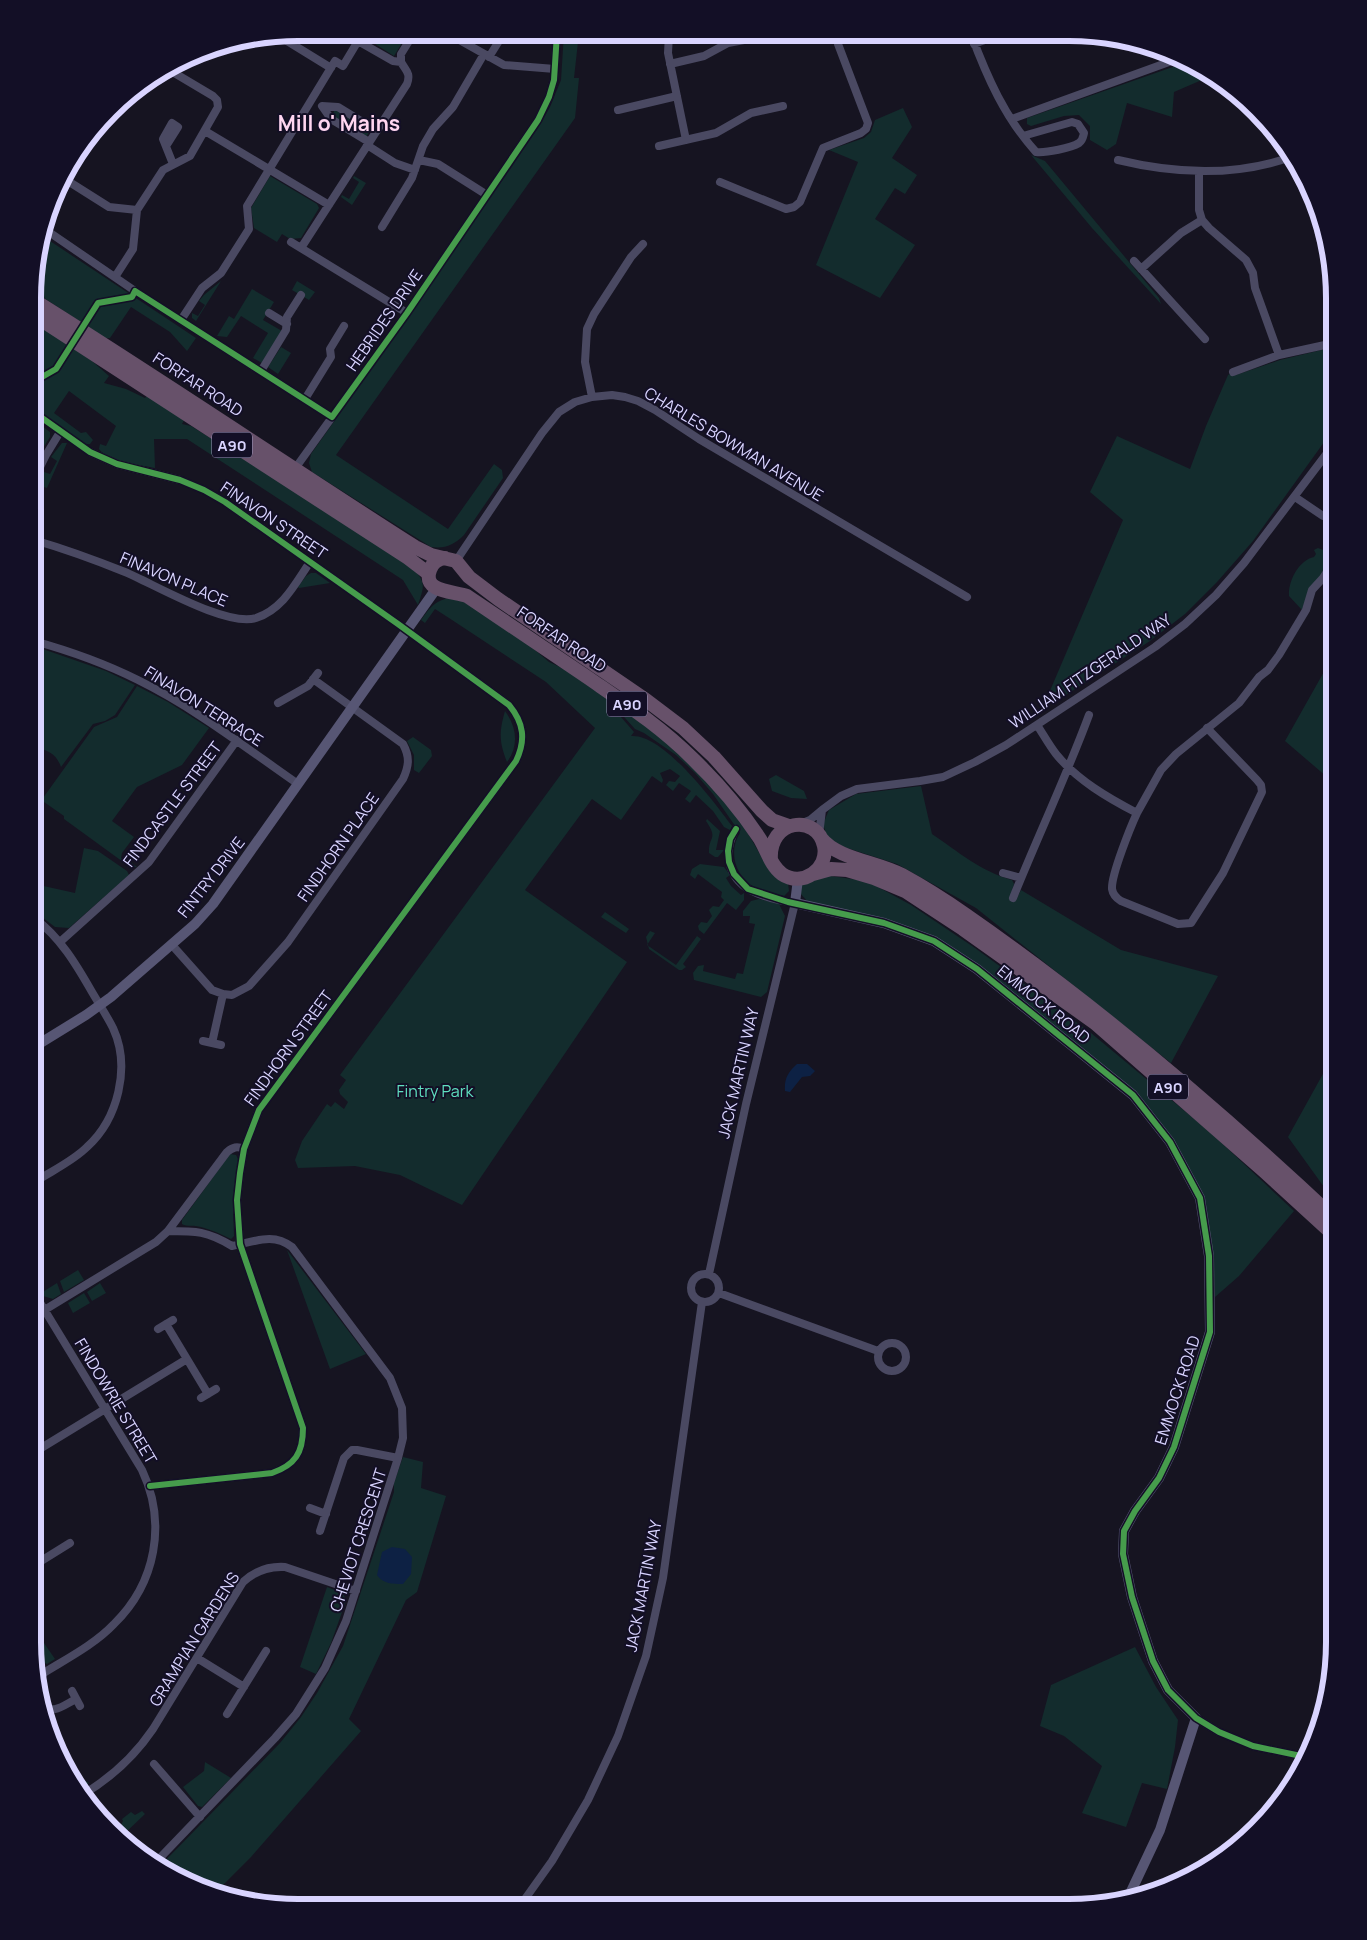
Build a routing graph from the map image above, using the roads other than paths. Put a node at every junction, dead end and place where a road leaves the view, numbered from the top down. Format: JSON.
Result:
{"nodes":[{"id":1,"x":357,"y":41,"type":"edge"},
{"id":2,"x":360,"y":41,"type":"edge"},
{"id":3,"x":409,"y":41,"type":"edge"},
{"id":4,"x":462,"y":41,"type":"edge"},
{"id":5,"x":498,"y":41,"type":"edge"},
{"id":6,"x":557,"y":41,"type":"edge"},
{"id":7,"x":669,"y":41,"type":"edge"},
{"id":8,"x":737,"y":41,"type":"edge"},
{"id":9,"x":839,"y":41,"type":"edge"},
{"id":10,"x":973,"y":41,"type":"edge"},
{"id":11,"x":981,"y":41,"type":"edge"},
{"id":12,"x":288,"y":42,"type":"edge"},
{"id":13,"x":974,"y":44,"type":"junction"},
{"id":14,"x":487,"y":55,"type":"junction"},
{"id":15,"x":401,"y":62,"type":"junction"},
{"id":16,"x":1169,"y":62,"type":"edge"},
{"id":17,"x":670,"y":64,"type":"junction"},
{"id":18,"x":331,"y":68,"type":"junction"},
{"id":19,"x":555,"y":69,"type":"junction"},
{"id":20,"x":175,"y":73,"type":"edge"},
{"id":21,"x":677,"y":96,"type":"junction"},
{"id":22,"x":312,"y":100,"type":"junction"},
{"id":23,"x":322,"y":106,"type":"junction"},
{"id":24,"x":782,"y":106,"type":"dead end"},
{"id":25,"x":618,"y":110,"type":"dead end"},
{"id":26,"x":1012,"y":119,"type":"junction"},
{"id":27,"x":377,"y":131,"type":"junction"},
{"id":28,"x":205,"y":132,"type":"junction"},
{"id":29,"x":1023,"y":136,"type":"junction"},
{"id":30,"x":686,"y":140,"type":"junction"},
{"id":31,"x":368,"y":144,"type":"junction"},
{"id":32,"x":166,"y":146,"type":"dead end"},
{"id":33,"x":659,"y":146,"type":"dead end"},
{"id":34,"x":1284,"y":159,"type":"edge"},
{"id":35,"x":418,"y":160,"type":"junction"},
{"id":36,"x":1118,"y":160,"type":"dead end"},
{"id":37,"x":173,"y":164,"type":"junction"},
{"id":38,"x":269,"y":170,"type":"junction"},
{"id":39,"x":415,"y":170,"type":"junction"},
{"id":40,"x":1199,"y":172,"type":"junction"},
{"id":41,"x":720,"y":182,"type":"dead end"},
{"id":42,"x":70,"y":183,"type":"dead end"},
{"id":43,"x":487,"y":195,"type":"junction"},
{"id":44,"x":329,"y":205,"type":"junction"},
{"id":45,"x":137,"y":210,"type":"junction"},
{"id":46,"x":1202,"y":220,"type":"junction"},
{"id":47,"x":382,"y":227,"type":"dead end"},
{"id":48,"x":50,"y":233,"type":"edge"},
{"id":49,"x":291,"y":242,"type":"dead end"},
{"id":50,"x":643,"y":244,"type":"dead end"},
{"id":51,"x":301,"y":248,"type":"junction"},
{"id":52,"x":1134,"y":261,"type":"dead end"},
{"id":53,"x":1141,"y":269,"type":"junction"},
{"id":54,"x":115,"y":278,"type":"junction"},
{"id":55,"x":301,"y":295,"type":"dead end"},
{"id":56,"x":41,"y":305,"type":"edge"},
{"id":57,"x":269,"y":312,"type":"dead end"},
{"id":58,"x":407,"y":313,"type":"junction"},
{"id":59,"x":41,"y":320,"type":"edge"},
{"id":60,"x":181,"y":320,"type":"junction"},
{"id":61,"x":287,"y":324,"type":"junction"},
{"id":62,"x":344,"y":326,"type":"dead end"},
{"id":63,"x":1205,"y":339,"type":"dead end"},
{"id":64,"x":1326,"y":346,"type":"edge"},
{"id":65,"x":1279,"y":355,"type":"junction"},
{"id":66,"x":261,"y":371,"type":"junction"},
{"id":67,"x":1233,"y":372,"type":"dead end"},
{"id":68,"x":592,"y":397,"type":"junction"},
{"id":69,"x":305,"y":399,"type":"junction"},
{"id":70,"x":332,"y":417,"type":"junction"},
{"id":71,"x":41,"y":418,"type":"edge"},
{"id":72,"x":60,"y":432,"type":"junction"},
{"id":73,"x":1326,"y":455,"type":"edge"},
{"id":74,"x":41,"y":458,"type":"edge"},
{"id":75,"x":294,"y":470,"type":"junction"},
{"id":76,"x":1295,"y":497,"type":"junction"},
{"id":77,"x":1326,"y":517,"type":"edge"},
{"id":78,"x":41,"y":542,"type":"edge"},
{"id":79,"x":310,"y":562,"type":"junction"},
{"id":80,"x":454,"y":562,"type":"junction"},
{"id":81,"x":429,"y":574,"type":"junction"},
{"id":82,"x":1326,"y":575,"type":"edge"},
{"id":83,"x":442,"y":590,"type":"junction"},
{"id":84,"x":967,"y":597,"type":"dead end"},
{"id":85,"x":407,"y":631,"type":"junction"},
{"id":86,"x":41,"y":643,"type":"edge"},
{"id":87,"x":278,"y":703,"type":"dead end"},
{"id":88,"x":353,"y":707,"type":"junction"},
{"id":89,"x":1089,"y":715,"type":"dead end"},
{"id":90,"x":1037,"y":724,"type":"junction"},
{"id":91,"x":1208,"y":728,"type":"junction"},
{"id":92,"x":237,"y":740,"type":"junction"},
{"id":93,"x":1068,"y":766,"type":"junction"},
{"id":94,"x":298,"y":784,"type":"junction"},
{"id":95,"x":822,"y":810,"type":"junction"},
{"id":96,"x":1137,"y":813,"type":"junction"},
{"id":97,"x":794,"y":825,"type":"junction"},
{"id":98,"x":736,"y":829,"type":"dead end"},
{"id":99,"x":820,"y":836,"type":"junction"},
{"id":100,"x":771,"y":860,"type":"junction"},
{"id":101,"x":812,"y":874,"type":"junction"},
{"id":102,"x":1003,"y":874,"type":"dead end"},
{"id":103,"x":1022,"y":878,"type":"junction"},
{"id":104,"x":798,"y":879,"type":"junction"},
{"id":105,"x":1014,"y":898,"type":"dead end"},
{"id":106,"x":795,"y":904,"type":"junction"},
{"id":107,"x":41,"y":923,"type":"edge"},
{"id":108,"x":60,"y":942,"type":"junction"},
{"id":109,"x":172,"y":944,"type":"junction"},
{"id":110,"x":223,"y":994,"type":"junction"},
{"id":111,"x":99,"y":1006,"type":"junction"},
{"id":112,"x":203,"y":1041,"type":"dead end"},
{"id":113,"x":41,"y":1043,"type":"edge"},
{"id":114,"x":212,"y":1043,"type":"junction"},
{"id":115,"x":221,"y":1045,"type":"dead end"},
{"id":116,"x":244,"y":1149,"type":"junction"},
{"id":117,"x":41,"y":1177,"type":"edge"},
{"id":118,"x":1326,"y":1210,"type":"edge"},
{"id":119,"x":1326,"y":1228,"type":"edge"},
{"id":120,"x":168,"y":1231,"type":"junction"},
{"id":121,"x":240,"y":1244,"type":"junction"},
{"id":122,"x":709,"y":1274,"type":"junction"},
{"id":123,"x":719,"y":1293,"type":"junction"},
{"id":124,"x":702,"y":1302,"type":"junction"},
{"id":125,"x":41,"y":1304,"type":"edge"},
{"id":126,"x":45,"y":1310,"type":"junction"},
{"id":127,"x":41,"y":1313,"type":"edge"},
{"id":128,"x":173,"y":1320,"type":"dead end"},
{"id":129,"x":166,"y":1324,"type":"junction"},
{"id":130,"x":158,"y":1329,"type":"dead end"},
{"id":131,"x":878,"y":1351,"type":"dead end"},
{"id":132,"x":187,"y":1359,"type":"junction"},
{"id":133,"x":216,"y":1389,"type":"dead end"},
{"id":134,"x":106,"y":1409,"type":"junction"},
{"id":135,"x":41,"y":1448,"type":"edge"},
{"id":136,"x":398,"y":1458,"type":"junction"},
{"id":137,"x":150,"y":1486,"type":"junction"},
{"id":138,"x":310,"y":1508,"type":"dead end"},
{"id":139,"x":326,"y":1514,"type":"junction"},
{"id":140,"x":320,"y":1531,"type":"dead end"},
{"id":141,"x":70,"y":1543,"type":"dead end"},
{"id":142,"x":41,"y":1561,"type":"edge"},
{"id":143,"x":356,"y":1591,"type":"junction"},
{"id":144,"x":266,"y":1651,"type":"dead end"},
{"id":145,"x":197,"y":1658,"type":"junction"},
{"id":146,"x":43,"y":1673,"type":"edge"},
{"id":147,"x":244,"y":1687,"type":"junction"},
{"id":148,"x":76,"y":1698,"type":"dead end"},
{"id":149,"x":51,"y":1710,"type":"edge"},
{"id":150,"x":227,"y":1714,"type":"dead end"},
{"id":151,"x":1196,"y":1718,"type":"junction"},
{"id":152,"x":1299,"y":1755,"type":"edge"},
{"id":153,"x":154,"y":1764,"type":"dead end"},
{"id":154,"x":89,"y":1790,"type":"edge"},
{"id":155,"x":200,"y":1817,"type":"junction"},
{"id":156,"x":160,"y":1858,"type":"edge"},
{"id":157,"x":1131,"y":1891,"type":"edge"},
{"id":158,"x":525,"y":1899,"type":"edge"}],
"edges":[{"from":1,"to":18,"type":"street"},
{"from":2,"to":15,"type":"street"},
{"from":3,"to":15,"type":"street"},
{"from":4,"to":14,"type":"street"},
{"from":5,"to":14,"type":"street"},
{"from":6,"to":19,"type":"street","name":"HEBRIDES DRIVE"},
{"from":7,"to":17,"type":"street"},
{"from":8,"to":17,"type":"street"},
{"from":9,"to":41,"type":"street"},
{"from":10,"to":13,"type":"street"},
{"from":11,"to":13,"type":"street"},
{"from":12,"to":18,"type":"street"},
{"from":13,"to":26,"type":"street"},
{"from":14,"to":19,"type":"street"},
{"from":14,"to":35,"type":"street"},
{"from":15,"to":27,"type":"street"},
{"from":16,"to":26,"type":"street"},
{"from":17,"to":21,"type":"street"},
{"from":18,"to":22,"type":"street"},
{"from":19,"to":43,"type":"street","name":"HEBRIDES DRIVE"},
{"from":20,"to":28,"type":"street"},
{"from":21,"to":25,"type":"street"},
{"from":21,"to":30,"type":"street"},
{"from":22,"to":23,"type":"street"},
{"from":22,"to":38,"type":"street"},
{"from":23,"to":27,"type":"street"},
{"from":23,"to":31,"type":"street"},
{"from":24,"to":30,"type":"street"},
{"from":26,"to":29,"type":"street"},
{"from":27,"to":31,"type":"street"},
{"from":28,"to":37,"type":"street"},
{"from":28,"to":38,"type":"street"},
{"from":29,"to":29,"type":"street"},
{"from":30,"to":33,"type":"street"},
{"from":31,"to":39,"type":"street"},
{"from":31,"to":44,"type":"street"},
{"from":32,"to":37,"type":"street"},
{"from":34,"to":40,"type":"street"},
{"from":35,"to":39,"type":"street"},
{"from":35,"to":43,"type":"street"},
{"from":36,"to":40,"type":"street"},
{"from":37,"to":45,"type":"street"},
{"from":38,"to":44,"type":"street"},
{"from":38,"to":60,"type":"street"},
{"from":39,"to":47,"type":"street"},
{"from":40,"to":46,"type":"street"},
{"from":42,"to":45,"type":"street"},
{"from":43,"to":58,"type":"street","name":"HEBRIDES DRIVE"},
{"from":44,"to":51,"type":"street"},
{"from":45,"to":54,"type":"street"},
{"from":46,"to":53,"type":"street"},
{"from":46,"to":65,"type":"street"},
{"from":48,"to":54,"type":"street"},
{"from":49,"to":51,"type":"street"},
{"from":50,"to":68,"type":"street"},
{"from":51,"to":58,"type":"street"},
{"from":52,"to":53,"type":"street"},
{"from":53,"to":63,"type":"street"},
{"from":54,"to":60,"type":"street"},
{"from":55,"to":61,"type":"street"},
{"from":56,"to":75,"type":"highway","name":"FORFAR ROAD","number":"A90"},
{"from":57,"to":61,"type":"street"},
{"from":58,"to":70,"type":"street","name":"HEBRIDES DRIVE"},
{"from":59,"to":81,"type":"highway","name":"FORFAR ROAD","number":"A90"},
{"from":60,"to":66,"type":"street"},
{"from":61,"to":66,"type":"street"},
{"from":62,"to":69,"type":"street"},
{"from":64,"to":65,"type":"street"},
{"from":65,"to":67,"type":"street"},
{"from":66,"to":69,"type":"street"},
{"from":68,"to":80,"type":"street","name":"CHARLES BOWMAN AVENUE"},
{"from":68,"to":84,"type":"street","name":"CHARLES BOWMAN AVENUE"},
{"from":69,"to":70,"type":"street"},
{"from":70,"to":75,"type":"street","name":"HEBRIDES DRIVE"},
{"from":71,"to":72,"type":"street","name":"FINAVON STREET"},
{"from":72,"to":74,"type":"street"},
{"from":72,"to":79,"type":"street","name":"FINAVON STREET"},
{"from":73,"to":76,"type":"street","name":"WILLIAM FITZGERALD WAY"},
{"from":75,"to":80,"type":"highway","name":"FORFAR ROAD","number":"A90"},
{"from":76,"to":77,"type":"street"},
{"from":76,"to":90,"type":"street","name":"WILLIAM FITZGERALD WAY"},
{"from":78,"to":79,"type":"street","name":"FINAVON PLACE"},
{"from":79,"to":85,"type":"street","name":"FINAVON STREET"},
{"from":80,"to":81,"type":"highway"},
{"from":80,"to":83,"type":"highway"},
{"from":80,"to":97,"type":"highway","name":"FORFAR ROAD","number":"A90"},
{"from":81,"to":83,"type":"highway","number":"A90"},
{"from":82,"to":91,"type":"street"},
{"from":83,"to":85,"type":"street","name":"FINTRY DRIVE"},
{"from":83,"to":100,"type":"highway","name":"FORFAR ROAD","number":"A90"},
{"from":85,"to":88,"type":"street","name":"FINTRY DRIVE"},
{"from":85,"to":116,"type":"street","name":"FINDHORN STREET"},
{"from":86,"to":92,"type":"street","name":"FINAVON TERRACE"},
{"from":87,"to":88,"type":"street"},
{"from":88,"to":94,"type":"street","name":"FINTRY DRIVE"},
{"from":88,"to":110,"type":"street","name":"FINDHORN PLACE"},
{"from":89,"to":93,"type":"street"},
{"from":90,"to":93,"type":"street"},
{"from":90,"to":95,"type":"street","name":"WILLIAM FITZGERALD WAY"},
{"from":91,"to":96,"type":"street"},
{"from":91,"to":96,"type":"street"},
{"from":92,"to":94,"type":"street","name":"FINAVON TERRACE"},
{"from":92,"to":108,"type":"street","name":"FINDCASTLE STREET"},
{"from":93,"to":96,"type":"street"},
{"from":93,"to":103,"type":"street"},
{"from":94,"to":109,"type":"street","name":"FINTRY DRIVE"},
{"from":95,"to":97,"type":"street","name":"WILLIAM FITZGERALD WAY"},
{"from":95,"to":99,"type":"street"},
{"from":97,"to":99,"type":"highway","number":"A90"},
{"from":97,"to":100,"type":"highway"},
{"from":98,"to":106,"type":"street","name":"EMMOCK ROAD"},
{"from":99,"to":101,"type":"highway"},
{"from":99,"to":118,"type":"highway","number":"A90"},
{"from":100,"to":104,"type":"highway","number":"A90"},
{"from":101,"to":104,"type":"highway","number":"A90"},
{"from":101,"to":119,"type":"highway","number":"A90"},
{"from":102,"to":103,"type":"street"},
{"from":103,"to":105,"type":"street"},
{"from":104,"to":106,"type":"street","name":"JACK MARTIN WAY"},
{"from":106,"to":122,"type":"street","name":"JACK MARTIN WAY"},
{"from":106,"to":151,"type":"street","name":"EMMOCK ROAD"},
{"from":107,"to":108,"type":"street"},
{"from":108,"to":111,"type":"street"},
{"from":109,"to":110,"type":"street"},
{"from":109,"to":111,"type":"street","name":"FINTRY DRIVE"},
{"from":110,"to":114,"type":"street"},
{"from":111,"to":113,"type":"street","name":"FINTRY DRIVE"},
{"from":111,"to":117,"type":"street"},
{"from":112,"to":114,"type":"street"},
{"from":114,"to":115,"type":"street"},
{"from":116,"to":120,"type":"street"},
{"from":116,"to":121,"type":"street","name":"FINDHORN STREET"},
{"from":120,"to":121,"type":"street"},
{"from":120,"to":126,"type":"street"},
{"from":121,"to":136,"type":"street","name":"CHEVIOT CRESCENT"},
{"from":121,"to":137,"type":"street","name":"FINDHORN STREET"},
{"from":122,"to":123,"type":"street"},
{"from":122,"to":124,"type":"street"},
{"from":123,"to":124,"type":"street"},
{"from":123,"to":131,"type":"street"},
{"from":124,"to":158,"type":"street","name":"JACK MARTIN WAY"},
{"from":125,"to":126,"type":"street","name":"FINDOWRIE STREET"},
{"from":126,"to":127,"type":"street"},
{"from":126,"to":134,"type":"street","name":"FINDOWRIE STREET"},
{"from":128,"to":129,"type":"street"},
{"from":129,"to":130,"type":"street"},
{"from":129,"to":132,"type":"street"},
{"from":132,"to":133,"type":"street"},
{"from":132,"to":134,"type":"street"},
{"from":134,"to":135,"type":"street"},
{"from":134,"to":137,"type":"street","name":"FINDOWRIE STREET"},
{"from":136,"to":139,"type":"street"},
{"from":136,"to":143,"type":"street","name":"CHEVIOT CRESCENT"},
{"from":137,"to":146,"type":"street","name":"FINDOWRIE STREET"},
{"from":138,"to":139,"type":"street"},
{"from":139,"to":140,"type":"street"},
{"from":141,"to":142,"type":"street"},
{"from":143,"to":145,"type":"street","name":"GRAMPIAN GARDENS"},
{"from":143,"to":155,"type":"street","name":"CHEVIOT CRESCENT"},
{"from":144,"to":147,"type":"street"},
{"from":145,"to":147,"type":"street"},
{"from":145,"to":154,"type":"street","name":"GRAMPIAN GARDENS"},
{"from":147,"to":150,"type":"street"},
{"from":148,"to":149,"type":"street"},
{"from":151,"to":152,"type":"street","name":"EMMOCK ROAD"},
{"from":151,"to":157,"type":"street"},
{"from":153,"to":155,"type":"street"},
{"from":155,"to":156,"type":"street","name":"CHEVIOT CRESCENT"}]}
